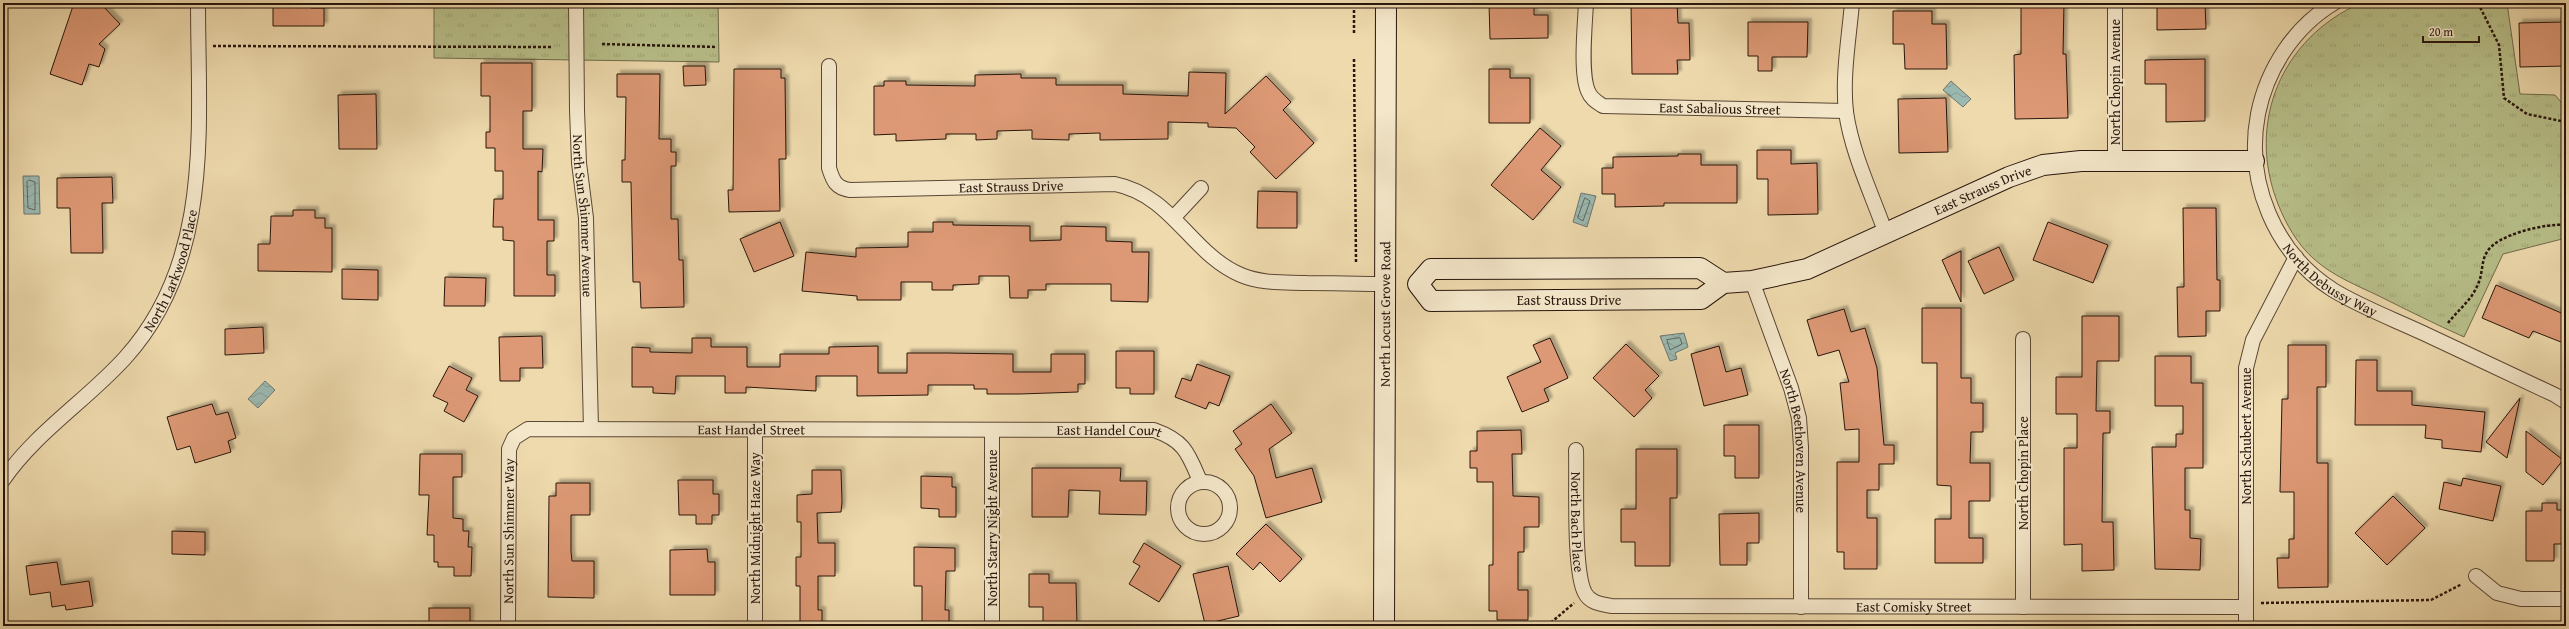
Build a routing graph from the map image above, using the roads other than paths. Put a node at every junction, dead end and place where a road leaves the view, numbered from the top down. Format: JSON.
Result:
{"nodes":[{"id":1,"x":198,"y":3,"type":"edge"},
{"id":2,"x":576,"y":3,"type":"edge"},
{"id":3,"x":1386,"y":3,"type":"edge"},
{"id":4,"x":1586,"y":3,"type":"edge"},
{"id":5,"x":1852,"y":3,"type":"edge"},
{"id":6,"x":2115,"y":3,"type":"edge"},
{"id":7,"x":2334,"y":3,"type":"edge"},
{"id":8,"x":829,"y":66,"type":"dead end"},
{"id":9,"x":1846,"y":111,"type":"junction"},
{"id":10,"x":2115,"y":161,"type":"junction"},
{"id":11,"x":2254,"y":161,"type":"junction"},
{"id":12,"x":1201,"y":188,"type":"dead end"},
{"id":13,"x":1174,"y":217,"type":"junction"},
{"id":14,"x":1886,"y":234,"type":"junction"},
{"id":15,"x":2296,"y":258,"type":"junction"},
{"id":16,"x":1752,"y":281,"type":"junction"},
{"id":17,"x":1723,"y":283,"type":"junction"},
{"id":18,"x":1386,"y":284,"type":"junction"},
{"id":19,"x":1418,"y":284,"type":"junction"},
{"id":20,"x":2022,"y":339,"type":"dead end"},
{"id":21,"x":2566,"y":402,"type":"edge"},
{"id":22,"x":591,"y":429,"type":"junction"},
{"id":23,"x":755,"y":430,"type":"junction"},
{"id":24,"x":992,"y":430,"type":"junction"},
{"id":25,"x":514,"y":438,"type":"joint"},
{"id":26,"x":1576,"y":450,"type":"dead end"},
{"id":27,"x":3,"y":480,"type":"edge"},
{"id":28,"x":1200,"y":482,"type":"dead end"},
{"id":29,"x":2476,"y":576,"type":"road end"},
{"id":30,"x":1585,"y":594,"type":"joint"},
{"id":31,"x":2566,"y":599,"type":"edge"},
{"id":32,"x":2252,"y":605,"type":"junction"},
{"id":33,"x":1801,"y":607,"type":"junction"},
{"id":34,"x":2022,"y":607,"type":"junction"},
{"id":35,"x":508,"y":626,"type":"edge"},
{"id":36,"x":755,"y":626,"type":"edge"},
{"id":37,"x":992,"y":626,"type":"edge"},
{"id":38,"x":1384,"y":626,"type":"edge"},
{"id":39,"x":2246,"y":626,"type":"edge"}],
"edges":[{"from":1,"to":27,"type":"street","name":"North Larkwood Place"},
{"from":2,"to":22,"type":"street","name":"North Sun Shimmer Avenue"},
{"from":3,"to":18,"type":"street","name":"North Locust Grove Road"},
{"from":4,"to":9,"type":"street","name":"East Sabalious Street"},
{"from":5,"to":9,"type":"street"},
{"from":6,"to":10,"type":"street","name":"North Chopin Avenue"},
{"from":7,"to":11,"type":"street","name":"North Debussy Way"},
{"from":8,"to":13,"type":"street","name":"East Strauss Drive"},
{"from":9,"to":14,"type":"street"},
{"from":10,"to":11,"type":"street","name":"East Strauss Drive"},
{"from":10,"to":14,"type":"street","name":"East Strauss Drive"},
{"from":11,"to":15,"type":"street","name":"North Debussy Way"},
{"from":12,"to":13,"type":"street"},
{"from":13,"to":18,"type":"street","name":"East Strauss Drive"},
{"from":14,"to":16,"type":"street","name":"East Strauss Drive"},
{"from":15,"to":21,"type":"street","name":"North Debussy Way"},
{"from":15,"to":32,"type":"street","name":"North Schubert Avenue"},
{"from":16,"to":17,"type":"street","name":"East Strauss Drive"},
{"from":16,"to":33,"type":"street","name":"North Beethoven Avenue"},
{"from":17,"to":19,"type":"street"},
{"from":17,"to":19,"type":"street","name":"East Strauss Drive"},
{"from":18,"to":19,"type":"street","name":"East Strauss Drive"},
{"from":18,"to":38,"type":"street","name":"North Locust Grove Road"},
{"from":20,"to":34,"type":"street","name":"North Chopin Place"},
{"from":22,"to":23,"type":"street","name":"East Handel Street"},
{"from":22,"to":25,"type":"street","name":"East Handel Street"},
{"from":23,"to":24,"type":"street","name":"East Handel Street"},
{"from":23,"to":36,"type":"street","name":"North Midnight Haze Way"},
{"from":24,"to":28,"type":"street","name":"East Handel Court"},
{"from":24,"to":37,"type":"street","name":"North Starry Night Avenue"},
{"from":25,"to":35,"type":"street","name":"North Sun Shimmer Way"},
{"from":26,"to":30,"type":"street","name":"North Bach Place"},
{"from":29,"to":31,"type":"street"},
{"from":30,"to":33,"type":"street","name":"East Comisky Street"},
{"from":32,"to":34,"type":"street","name":"East Comisky Street"},
{"from":32,"to":39,"type":"street","name":"North Schubert Avenue"},
{"from":33,"to":34,"type":"street","name":"East Comisky Street"}]}
